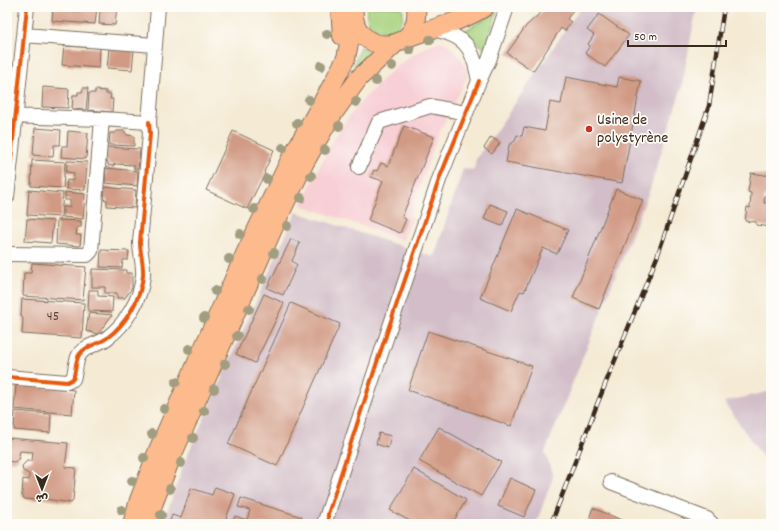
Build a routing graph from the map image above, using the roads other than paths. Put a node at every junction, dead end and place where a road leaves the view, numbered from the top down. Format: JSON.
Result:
{"nodes":[{"id":1,"x":26,"y":7,"type":"edge"},
{"id":2,"x":158,"y":7,"type":"edge"},
{"id":3,"x":416,"y":7,"type":"edge"},
{"id":4,"x":485,"y":7,"type":"edge"},
{"id":5,"x":508,"y":7,"type":"edge"},
{"id":6,"x":350,"y":11,"type":"edge"},
{"id":7,"x":432,"y":29,"type":"junction"},
{"id":8,"x":24,"y":35,"type":"junction"},
{"id":9,"x":399,"y":42,"type":"junction"},
{"id":10,"x":155,"y":45,"type":"junction"},
{"id":11,"x":479,"y":81,"type":"junction"},
{"id":12,"x":466,"y":113,"type":"junction"},
{"id":13,"x":11,"y":116,"type":"edge"},
{"id":14,"x":102,"y":119,"type":"junction"},
{"id":15,"x":149,"y":122,"type":"junction"},
{"id":16,"x":359,"y":167,"type":"dead end"},
{"id":17,"x":7,"y":197,"type":"edge"},
{"id":18,"x":7,"y":254,"type":"edge"},
{"id":19,"x":7,"y":377,"type":"edge"},
{"id":20,"x":611,"y":482,"type":"dead end"},
{"id":21,"x":327,"y":521,"type":"edge"},
{"id":22,"x":132,"y":524,"type":"edge"},
{"id":23,"x":147,"y":524,"type":"edge"},
{"id":24,"x":712,"y":524,"type":"edge"}],
"edges":[{"from":1,"to":8,"type":"street"},
{"from":2,"to":10,"type":"street"},
{"from":3,"to":9,"type":"main road"},
{"from":4,"to":7,"type":"main road"},
{"from":5,"to":11,"type":"street"},
{"from":6,"to":9,"type":"main road"},
{"from":6,"to":22,"type":"main road"},
{"from":7,"to":9,"type":"main road"},
{"from":7,"to":11,"type":"street"},
{"from":8,"to":10,"type":"street"},
{"from":8,"to":13,"type":"street"},
{"from":9,"to":23,"type":"main road"},
{"from":10,"to":15,"type":"street"},
{"from":11,"to":12,"type":"street"},
{"from":12,"to":16,"type":"street"},
{"from":12,"to":21,"type":"street"},
{"from":13,"to":14,"type":"street"},
{"from":13,"to":17,"type":"street"},
{"from":14,"to":15,"type":"street"},
{"from":14,"to":18,"type":"street"},
{"from":15,"to":19,"type":"street"},
{"from":20,"to":24,"type":"street"}]}
